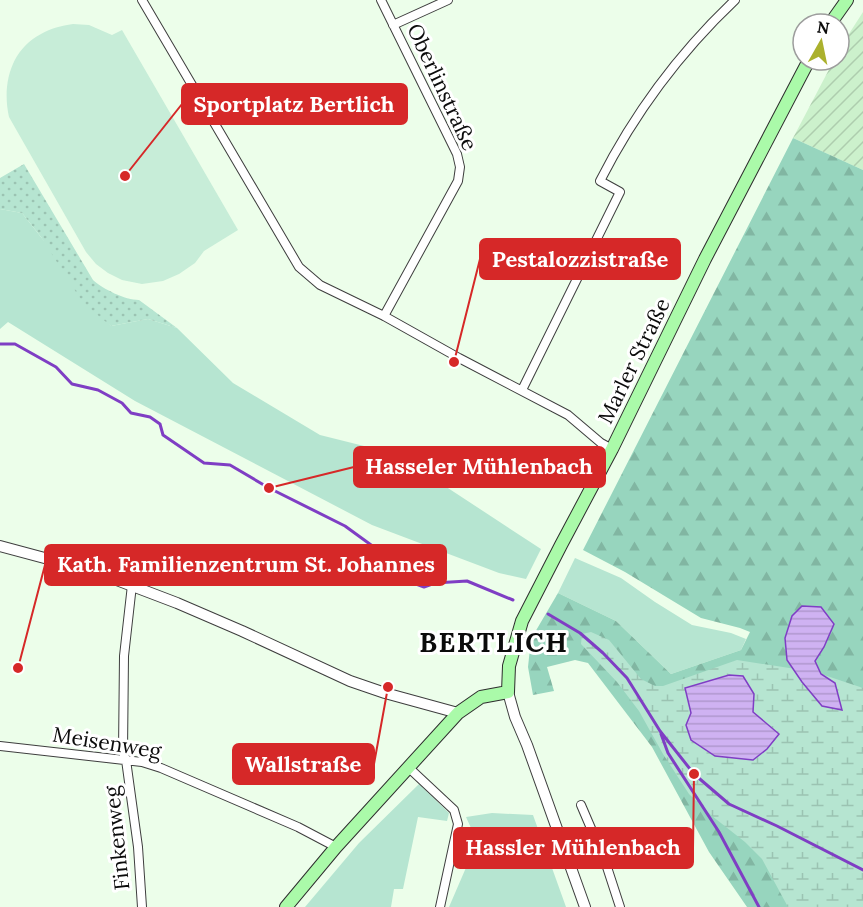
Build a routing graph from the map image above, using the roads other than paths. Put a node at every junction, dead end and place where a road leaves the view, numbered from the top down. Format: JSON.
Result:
{"nodes":[{"id":1,"x":142,"y":0,"type":"edge"},
{"id":2,"x":381,"y":0,"type":"edge"},
{"id":3,"x":448,"y":0,"type":"edge"},
{"id":4,"x":735,"y":0,"type":"edge"},
{"id":5,"x":393,"y":24,"type":"junction"},
{"id":6,"x":803,"y":72,"type":"edge"},
{"id":7,"x":384,"y":316,"type":"junction"},
{"id":8,"x":522,"y":390,"type":"junction"},
{"id":9,"x":612,"y":450,"type":"junction"},
{"id":10,"x":0,"y":546,"type":"edge"},
{"id":11,"x":132,"y":585,"type":"junction"},
{"id":12,"x":508,"y":692,"type":"junction"},
{"id":13,"x":458,"y":714,"type":"junction"},
{"id":14,"x":0,"y":746,"type":"edge"},
{"id":15,"x":126,"y":760,"type":"junction"},
{"id":16,"x":408,"y":767,"type":"junction"},
{"id":17,"x":581,"y":805,"type":"dead end"},
{"id":18,"x":336,"y":847,"type":"junction"},
{"id":19,"x":142,"y":907,"type":"edge"},
{"id":20,"x":286,"y":907,"type":"edge"},
{"id":21,"x":440,"y":907,"type":"edge"},
{"id":22,"x":585,"y":907,"type":"edge"},
{"id":23,"x":620,"y":907,"type":"edge"}],
"edges":[{"from":1,"to":7,"type":"street"},
{"from":2,"to":5,"type":"street","name":"Oberlinstraße"},
{"from":3,"to":5,"type":"street"},
{"from":4,"to":8,"type":"street"},
{"from":5,"to":7,"type":"street","name":"Oberlinstraße"},
{"from":6,"to":9,"type":"main road","name":"Marler Straße"},
{"from":7,"to":8,"type":"street"},
{"from":8,"to":9,"type":"street"},
{"from":9,"to":12,"type":"main road","name":"Marler Straße"},
{"from":10,"to":11,"type":"street"},
{"from":11,"to":13,"type":"street"},
{"from":11,"to":15,"type":"street","name":"Finkenweg"},
{"from":12,"to":13,"type":"main road"},
{"from":12,"to":22,"type":"street"},
{"from":13,"to":16,"type":"main road"},
{"from":14,"to":15,"type":"street","name":"Meisenweg"},
{"from":15,"to":18,"type":"street","name":"Meisenweg"},
{"from":15,"to":19,"type":"street","name":"Finkenweg"},
{"from":16,"to":18,"type":"main road"},
{"from":16,"to":21,"type":"street"},
{"from":17,"to":23,"type":"street"},
{"from":18,"to":20,"type":"main road"}]}
